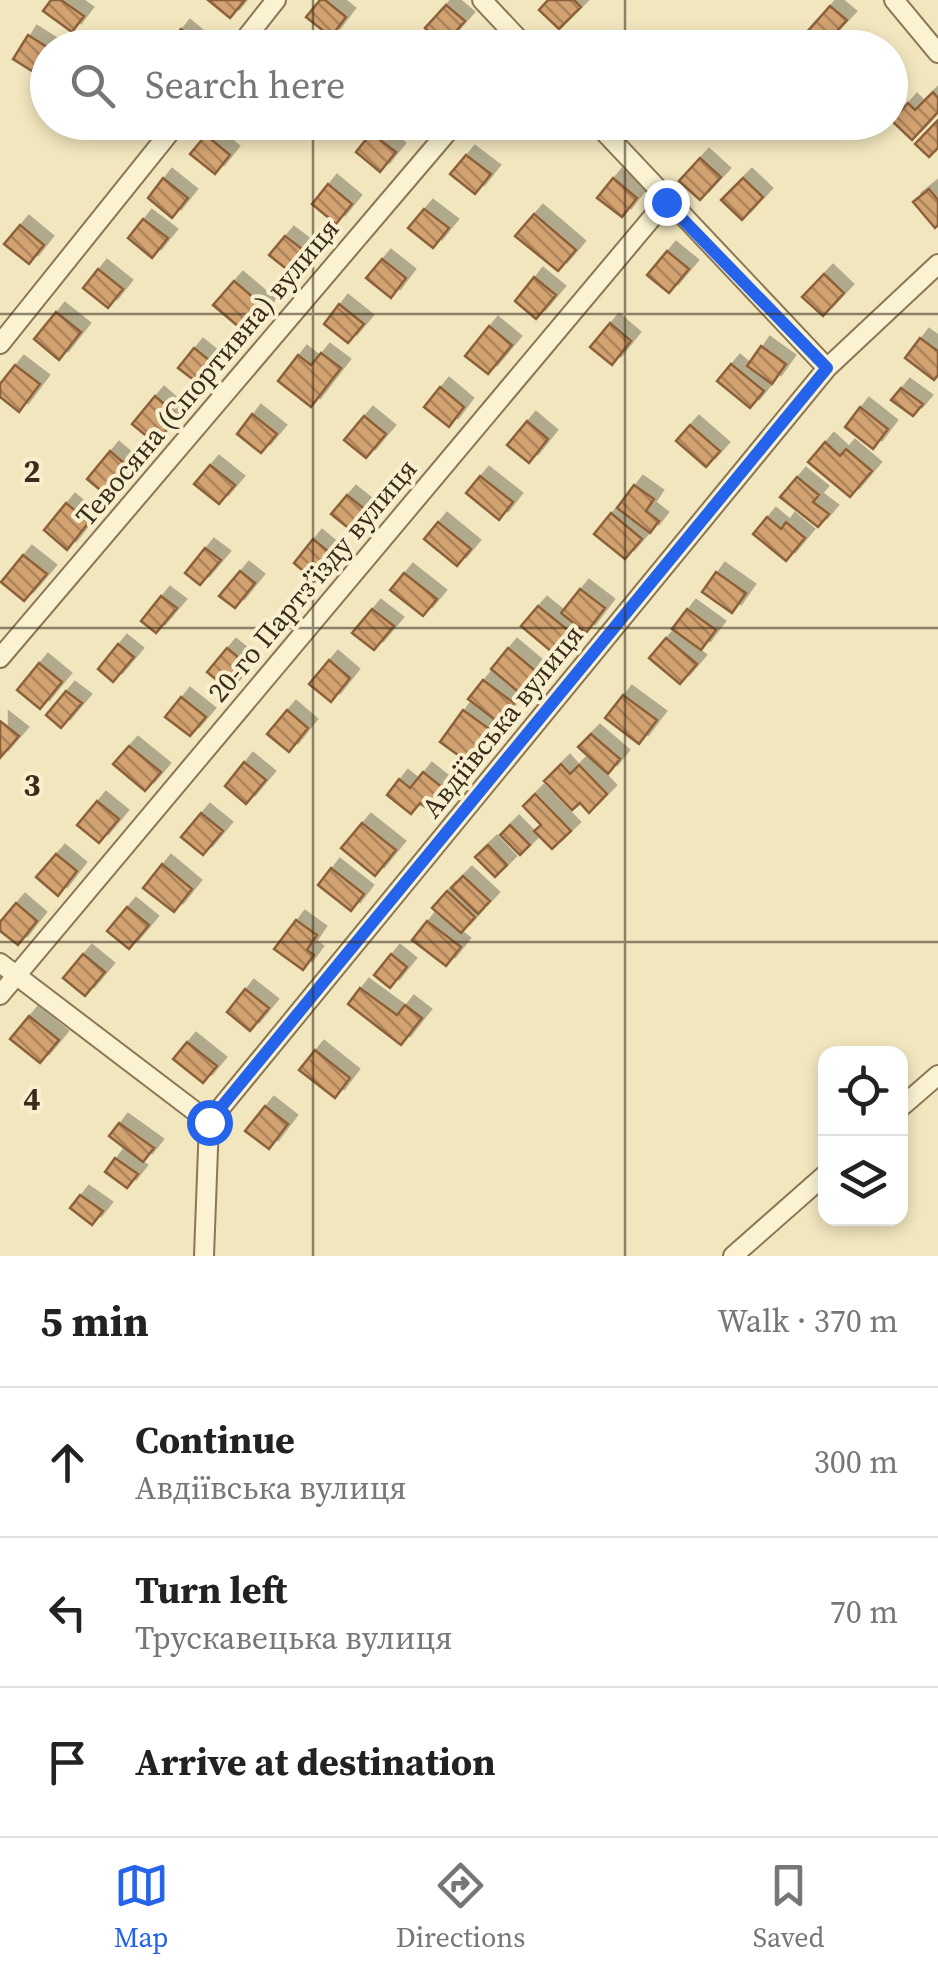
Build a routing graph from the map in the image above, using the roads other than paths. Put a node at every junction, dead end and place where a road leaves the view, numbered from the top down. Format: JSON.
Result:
{"nodes":[{"id":1,"x":276,"y":0,"type":"edge"},
{"id":2,"x":482,"y":0,"type":"edge"},
{"id":3,"x":894,"y":0,"type":"edge"},
{"id":4,"x":252,"y":30,"type":"edge"},
{"id":5,"x":509,"y":30,"type":"edge"},
{"id":6,"x":938,"y":53,"type":"edge"},
{"id":7,"x":164,"y":140,"type":"edge"},
{"id":8,"x":441,"y":140,"type":"edge"},
{"id":9,"x":611,"y":140,"type":"edge"},
{"id":10,"x":666,"y":202,"type":"junction"},
{"id":11,"x":938,"y":264,"type":"edge"},
{"id":12,"x":0,"y":344,"type":"edge"},
{"id":13,"x":827,"y":368,"type":"junction"},
{"id":14,"x":0,"y":658,"type":"edge"},
{"id":15,"x":0,"y":963,"type":"edge"},
{"id":16,"x":16,"y":975,"type":"junction"},
{"id":17,"x":0,"y":995,"type":"edge"},
{"id":18,"x":938,"y":1075,"type":"edge"},
{"id":19,"x":908,"y":1101,"type":"edge"},
{"id":20,"x":209,"y":1122,"type":"junction"},
{"id":21,"x":818,"y":1181,"type":"edge"},
{"id":22,"x":204,"y":1256,"type":"edge"},
{"id":23,"x":733,"y":1256,"type":"edge"}],
"edges":[{"from":1,"to":4,"type":"street"},
{"from":2,"to":5,"type":"street"},
{"from":3,"to":6,"type":"street"},
{"from":7,"to":12,"type":"street"},
{"from":8,"to":14,"type":"street","name":"Тевосяна (Спортивна) вулиця"},
{"from":9,"to":10,"type":"street"},
{"from":10,"to":13,"type":"street"},
{"from":10,"to":16,"type":"street","name":"20-го Партз’їзду вулиця"},
{"from":11,"to":13,"type":"street","name":"Авдіївська вулиця"},
{"from":13,"to":20,"type":"street","name":"Авдіївська вулиця"},
{"from":15,"to":16,"type":"street"},
{"from":16,"to":17,"type":"street","name":"20-го Партз’їзду вулиця"},
{"from":16,"to":20,"type":"street"},
{"from":18,"to":19,"type":"street"},
{"from":20,"to":22,"type":"street"},
{"from":21,"to":23,"type":"street"}]}
